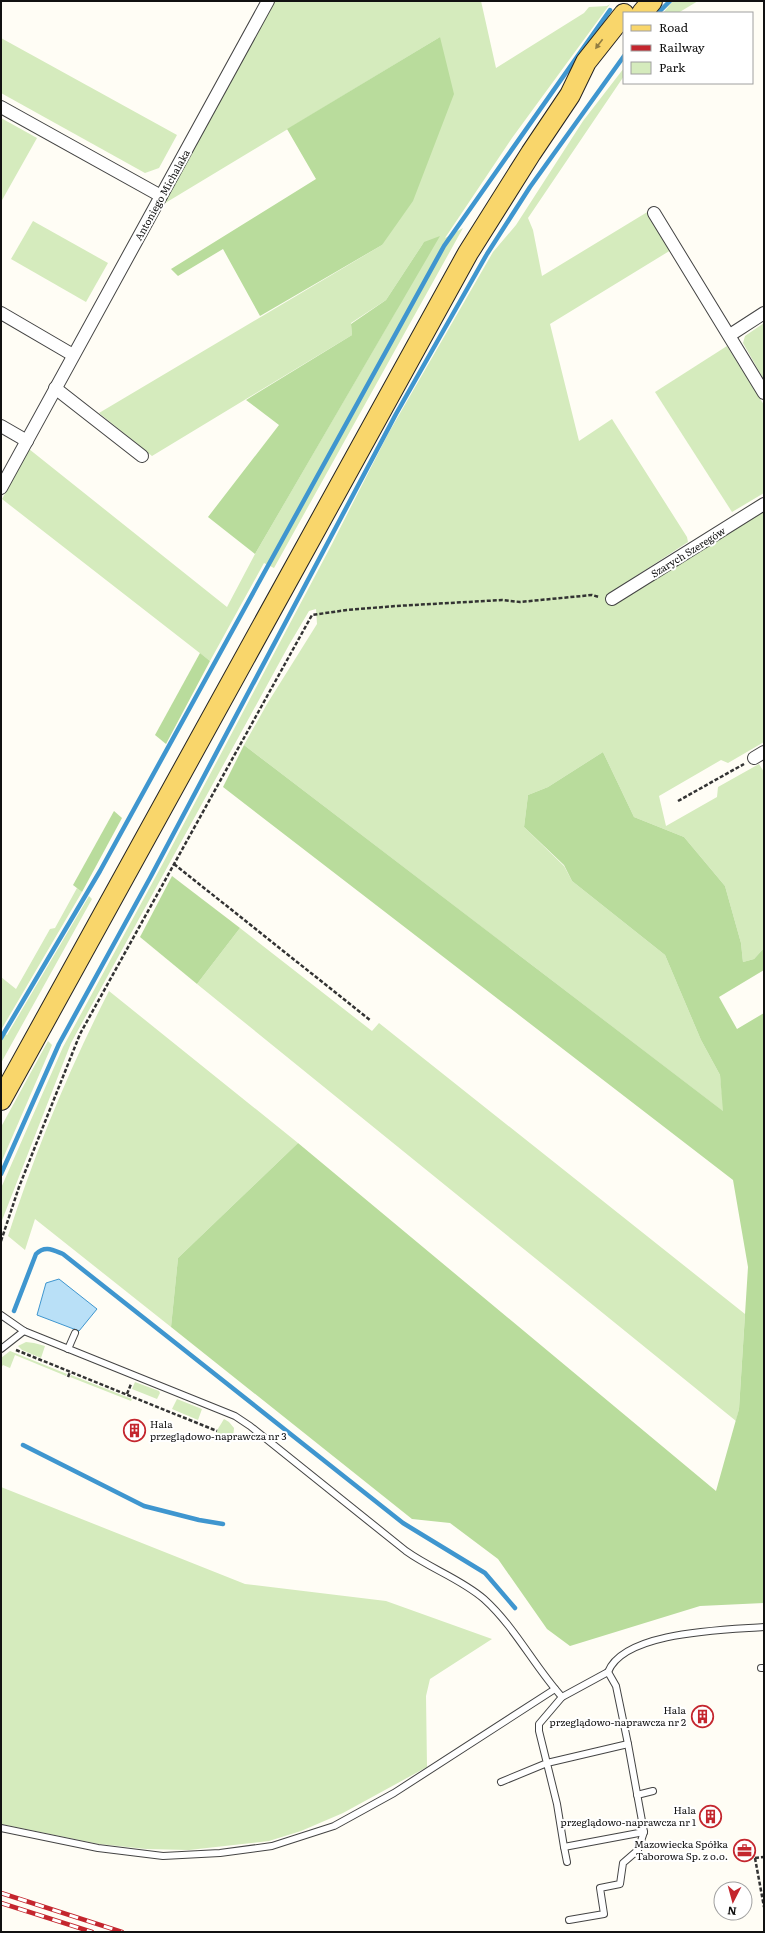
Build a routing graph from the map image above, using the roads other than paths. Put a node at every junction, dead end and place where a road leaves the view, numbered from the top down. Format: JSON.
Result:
{"nodes":[{"id":1,"x":268,"y":1,"type":"edge"},
{"id":2,"x":635,"y":1,"type":"edge"},
{"id":3,"x":652,"y":1,"type":"edge"},
{"id":4,"x":625,"y":12,"type":"edge"},
{"id":5,"x":643,"y":12,"type":"edge"},
{"id":6,"x":623,"y":14,"type":"edge"},
{"id":7,"x":623,"y":36,"type":"edge"},
{"id":8,"x":570,"y":95,"type":"junction"},
{"id":9,"x":1,"y":107,"type":"edge"},
{"id":10,"x":161,"y":196,"type":"junction"},
{"id":11,"x":654,"y":213,"type":"dead end"},
{"id":12,"x":1,"y":313,"type":"edge"},
{"id":13,"x":764,"y":314,"type":"edge"},
{"id":14,"x":730,"y":335,"type":"junction"},
{"id":15,"x":73,"y":355,"type":"junction"},
{"id":16,"x":55,"y":388,"type":"junction"},
{"id":17,"x":764,"y":393,"type":"edge"},
{"id":18,"x":1,"y":426,"type":"edge"},
{"id":19,"x":26,"y":441,"type":"junction"},
{"id":20,"x":142,"y":456,"type":"dead end"},
{"id":21,"x":1,"y":488,"type":"edge"},
{"id":22,"x":764,"y":504,"type":"edge"},
{"id":23,"x":612,"y":599,"type":"road end"},
{"id":24,"x":1,"y":1100,"type":"edge"},
{"id":25,"x":1,"y":1315,"type":"edge"},
{"id":26,"x":24,"y":1331,"type":"junction"},
{"id":27,"x":75,"y":1333,"type":"dead end"},
{"id":28,"x":1,"y":1349,"type":"edge"},
{"id":29,"x":68,"y":1349,"type":"junction"},
{"id":30,"x":764,"y":1627,"type":"edge"},
{"id":31,"x":608,"y":1672,"type":"junction"},
{"id":32,"x":555,"y":1689,"type":"junction"},
{"id":33,"x":562,"y":1696,"type":"junction"},
{"id":34,"x":628,"y":1744,"type":"junction"},
{"id":35,"x":547,"y":1763,"type":"junction"},
{"id":36,"x":501,"y":1782,"type":"dead end"},
{"id":37,"x":653,"y":1792,"type":"dead end"},
{"id":38,"x":637,"y":1794,"type":"junction"},
{"id":39,"x":1,"y":1828,"type":"edge"},
{"id":40,"x":644,"y":1832,"type":"junction"},
{"id":41,"x":564,"y":1847,"type":"junction"},
{"id":42,"x":568,"y":1862,"type":"dead end"},
{"id":43,"x":569,"y":1920,"type":"dead end"}],
"edges":[{"from":1,"to":10,"type":"street","name":"Antoniego Michalaka"},
{"from":2,"to":4,"type":"main road"},
{"from":3,"to":5,"type":"main road"},
{"from":6,"to":8,"type":"main road","one_way":true},
{"from":7,"to":8,"type":"main road"},
{"from":8,"to":24,"type":"main road"},
{"from":9,"to":10,"type":"street"},
{"from":10,"to":15,"type":"street","name":"Antoniego Michalaka"},
{"from":11,"to":14,"type":"street"},
{"from":12,"to":15,"type":"street"},
{"from":13,"to":14,"type":"street"},
{"from":14,"to":17,"type":"street"},
{"from":15,"to":16,"type":"street","name":"Antoniego Michalaka"},
{"from":16,"to":19,"type":"street","name":"Antoniego Michalaka"},
{"from":16,"to":20,"type":"street"},
{"from":18,"to":19,"type":"street"},
{"from":19,"to":21,"type":"street","name":"Antoniego Michalaka"},
{"from":22,"to":23,"type":"street","name":"Szarych Szeregów"},
{"from":25,"to":26,"type":"lane"},
{"from":26,"to":28,"type":"lane"},
{"from":26,"to":29,"type":"lane"},
{"from":27,"to":29,"type":"lane"},
{"from":29,"to":32,"type":"lane"},
{"from":30,"to":31,"type":"lane"},
{"from":31,"to":33,"type":"lane"},
{"from":31,"to":34,"type":"lane"},
{"from":32,"to":33,"type":"lane"},
{"from":32,"to":39,"type":"lane"},
{"from":33,"to":35,"type":"lane"},
{"from":34,"to":35,"type":"lane"},
{"from":34,"to":38,"type":"lane"},
{"from":35,"to":36,"type":"lane"},
{"from":35,"to":41,"type":"lane"},
{"from":37,"to":38,"type":"lane"},
{"from":38,"to":40,"type":"lane"},
{"from":40,"to":41,"type":"lane"},
{"from":40,"to":43,"type":"lane"},
{"from":41,"to":42,"type":"lane"}]}
